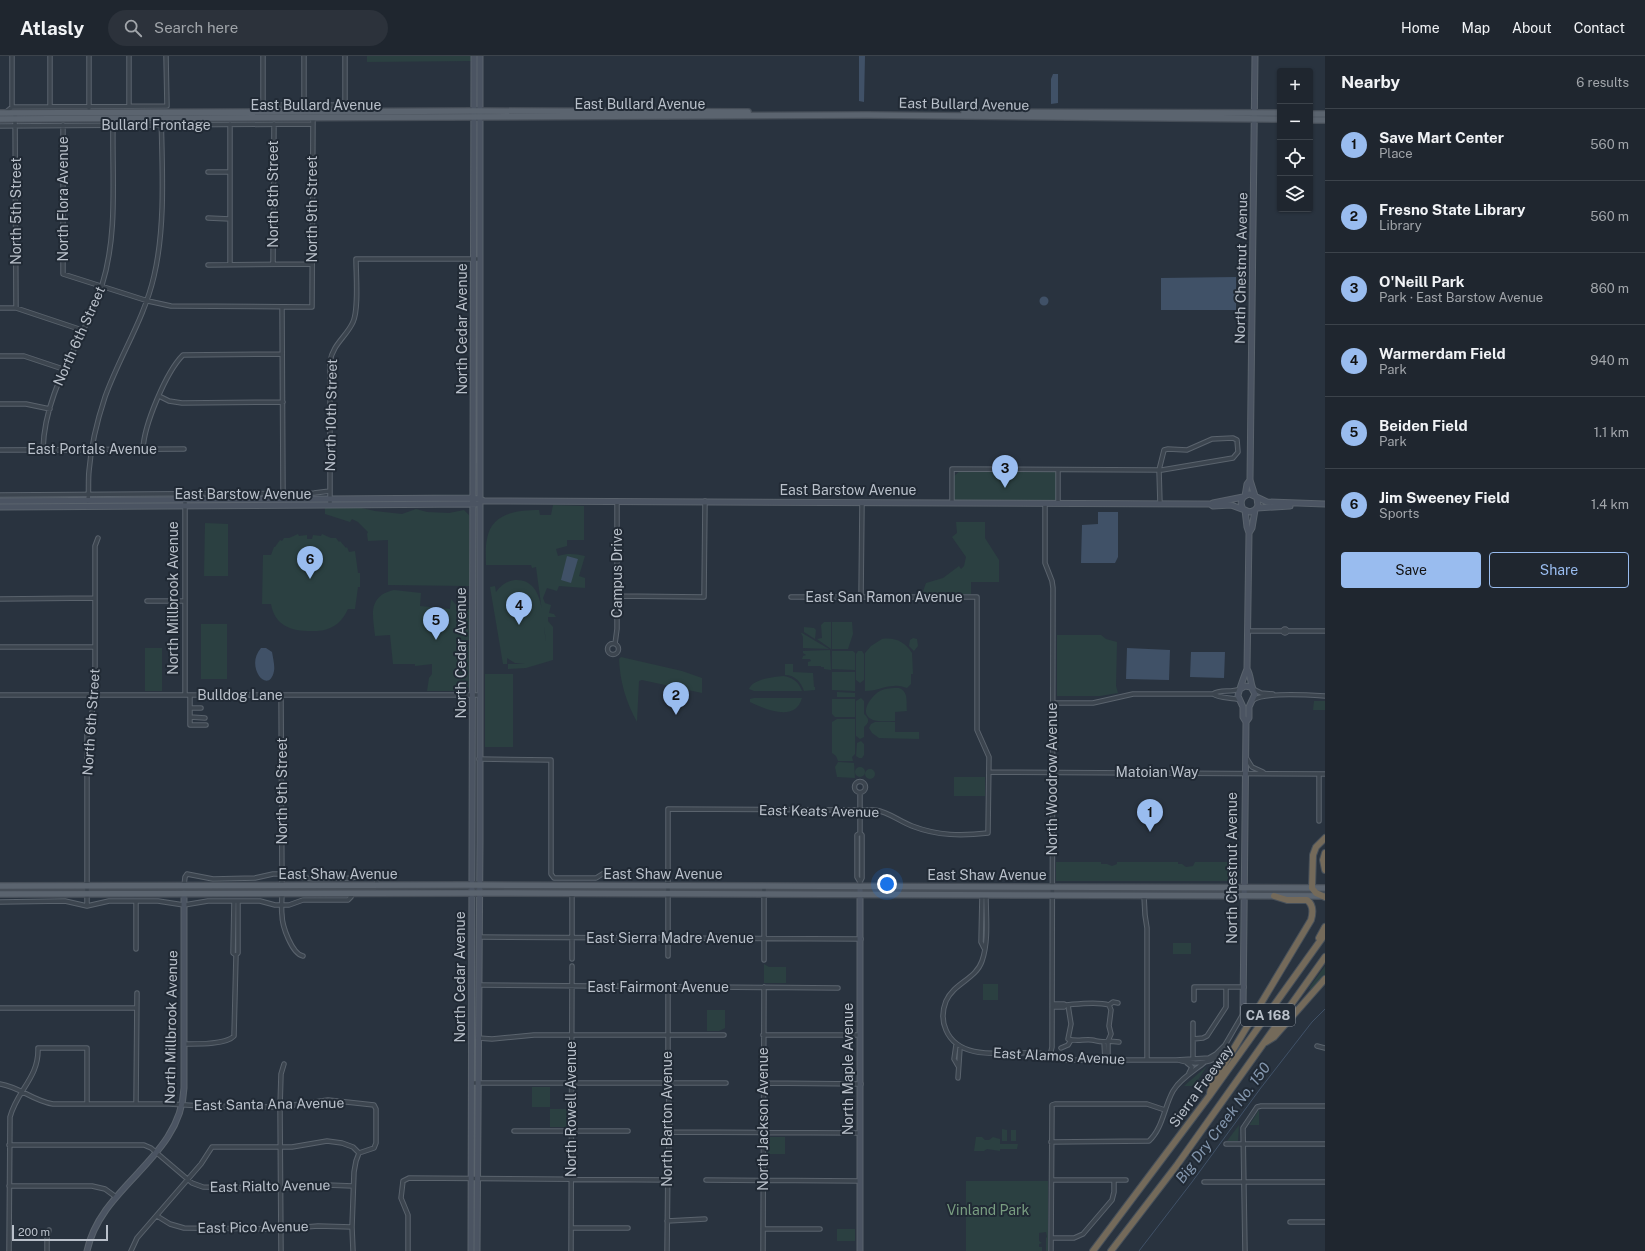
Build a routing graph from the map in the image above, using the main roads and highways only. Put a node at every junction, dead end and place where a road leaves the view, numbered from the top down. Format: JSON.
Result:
{"nodes":[{"id":1,"x":474,"y":56,"type":"edge"},
{"id":2,"x":480,"y":56,"type":"edge"},
{"id":3,"x":1255,"y":56,"type":"edge"},
{"id":4,"x":2,"y":113,"type":"edge"},
{"id":5,"x":1277,"y":113,"type":"edge"},
{"id":6,"x":477,"y":114,"type":"junction"},
{"id":7,"x":1313,"y":114,"type":"edge"},
{"id":8,"x":1325,"y":114,"type":"edge"},
{"id":9,"x":313,"y":115,"type":"junction"},
{"id":10,"x":1255,"y":116,"type":"junction"},
{"id":11,"x":0,"y":119,"type":"edge"},
{"id":12,"x":16,"y":119,"type":"junction"},
{"id":13,"x":1277,"y":119,"type":"edge"},
{"id":14,"x":1313,"y":120,"type":"edge"},
{"id":15,"x":1325,"y":120,"type":"edge"},
{"id":16,"x":478,"y":259,"type":"junction"},
{"id":17,"x":474,"y":322,"type":"junction"},
{"id":18,"x":480,"y":367,"type":"junction"},
{"id":19,"x":1250,"y":480,"type":"junction"},
{"id":20,"x":1244,"y":497,"type":"junction"},
{"id":21,"x":1256,"y":497,"type":"junction"},
{"id":22,"x":478,"y":501,"type":"junction"},
{"id":23,"x":0,"y":502,"type":"edge"},
{"id":24,"x":88,"y":504,"type":"junction"},
{"id":25,"x":1210,"y":504,"type":"junction"},
{"id":26,"x":1301,"y":504,"type":"junction"},
{"id":27,"x":1325,"y":504,"type":"edge"},
{"id":28,"x":0,"y":507,"type":"edge"},
{"id":29,"x":1256,"y":509,"type":"junction"},
{"id":30,"x":1244,"y":510,"type":"junction"},
{"id":31,"x":1249,"y":533,"type":"junction"},
{"id":32,"x":1247,"y":669,"type":"junction"},
{"id":33,"x":1240,"y":689,"type":"junction"},
{"id":34,"x":1253,"y":689,"type":"junction"},
{"id":35,"x":1240,"y":700,"type":"junction"},
{"id":36,"x":1253,"y":700,"type":"junction"},
{"id":37,"x":1246,"y":722,"type":"junction"},
{"id":38,"x":473,"y":794,"type":"junction"},
{"id":39,"x":479,"y":806,"type":"junction"},
{"id":40,"x":473,"y":810,"type":"junction"},
{"id":41,"x":1325,"y":838,"type":"edge"},
{"id":42,"x":480,"y":842,"type":"junction"},
{"id":43,"x":1325,"y":853,"type":"edge"},
{"id":44,"x":1325,"y":870,"type":"edge"},
{"id":45,"x":860,"y":884,"type":"junction"},
{"id":46,"x":346,"y":885,"type":"junction"},
{"id":47,"x":472,"y":885,"type":"junction"},
{"id":48,"x":479,"y":885,"type":"junction"},
{"id":49,"x":0,"y":886,"type":"edge"},
{"id":50,"x":282,"y":886,"type":"junction"},
{"id":51,"x":608,"y":886,"type":"junction"},
{"id":52,"x":1244,"y":888,"type":"junction"},
{"id":53,"x":1312,"y":888,"type":"junction"},
{"id":54,"x":1325,"y":888,"type":"edge"},
{"id":55,"x":184,"y":893,"type":"junction"},
{"id":56,"x":219,"y":893,"type":"junction"},
{"id":57,"x":282,"y":893,"type":"junction"},
{"id":58,"x":472,"y":893,"type":"junction"},
{"id":59,"x":479,"y":893,"type":"junction"},
{"id":60,"x":572,"y":893,"type":"junction"},
{"id":61,"x":0,"y":894,"type":"edge"},
{"id":62,"x":860,"y":894,"type":"junction"},
{"id":63,"x":1244,"y":896,"type":"junction"},
{"id":64,"x":1274,"y":896,"type":"junction"},
{"id":65,"x":1324,"y":897,"type":"edge"},
{"id":66,"x":1325,"y":927,"type":"edge"},
{"id":67,"x":1325,"y":934,"type":"edge"},
{"id":68,"x":472,"y":944,"type":"junction"},
{"id":69,"x":1316,"y":947,"type":"junction"},
{"id":70,"x":1325,"y":957,"type":"edge"},
{"id":71,"x":472,"y":969,"type":"junction"},
{"id":72,"x":479,"y":974,"type":"junction"},
{"id":73,"x":1325,"y":979,"type":"edge"},
{"id":74,"x":473,"y":985,"type":"junction"},
{"id":75,"x":479,"y":986,"type":"junction"},
{"id":76,"x":478,"y":996,"type":"junction"},
{"id":77,"x":1243,"y":1014,"type":"road end"},
{"id":78,"x":1262,"y":1046,"type":"junction"},
{"id":79,"x":475,"y":1083,"type":"junction"},
{"id":80,"x":1210,"y":1095,"type":"junction"},
{"id":81,"x":474,"y":1179,"type":"junction"},
{"id":82,"x":87,"y":1251,"type":"edge"},
{"id":83,"x":472,"y":1251,"type":"edge"},
{"id":84,"x":477,"y":1251,"type":"edge"},
{"id":85,"x":860,"y":1251,"type":"edge"},
{"id":86,"x":1093,"y":1251,"type":"edge"},
{"id":87,"x":1110,"y":1251,"type":"edge"}],
"edges":[{"from":1,"to":6,"type":"main road","name":"North Cedar Avenue"},
{"from":2,"to":6,"type":"main road","name":"North Cedar Avenue"},
{"from":3,"to":10,"type":"main road","name":"North Chestnut Avenue"},
{"from":4,"to":12,"type":"main road","name":"East Bullard Avenue"},
{"from":5,"to":10,"type":"main road","name":"East Bullard Avenue"},
{"from":6,"to":9,"type":"main road","name":"East Bullard Avenue"},
{"from":6,"to":9,"type":"main road","name":"East Bullard Avenue"},
{"from":6,"to":10,"type":"main road","name":"East Bullard Avenue"},
{"from":6,"to":16,"type":"main road","name":"North Cedar Avenue"},
{"from":7,"to":8,"type":"main road"},
{"from":9,"to":12,"type":"main road","name":"East Bullard Avenue"},
{"from":10,"to":13,"type":"main road","name":"East Bullard Avenue"},
{"from":10,"to":19,"type":"main road","name":"North Chestnut Avenue"},
{"from":11,"to":12,"type":"main road","name":"East Bullard Avenue"},
{"from":14,"to":15,"type":"main road"},
{"from":16,"to":17,"type":"main road","name":"North Cedar Avenue"},
{"from":16,"to":18,"type":"main road","name":"North Cedar Avenue"},
{"from":17,"to":18,"type":"main road"},
{"from":17,"to":22,"type":"main road","name":"North Cedar Avenue"},
{"from":18,"to":22,"type":"main road","name":"North Cedar Avenue"},
{"from":19,"to":20,"type":"main road","name":"North Chestnut Avenue"},
{"from":19,"to":21,"type":"main road","name":"North Chestnut Avenue"},
{"from":20,"to":21,"type":"main road"},
{"from":20,"to":25,"type":"main road","name":"East Barstow Avenue"},
{"from":20,"to":30,"type":"main road"},
{"from":21,"to":26,"type":"main road"},
{"from":21,"to":29,"type":"main road"},
{"from":22,"to":24,"type":"main road","name":"East Barstow Avenue"},
{"from":22,"to":25,"type":"main road","name":"East Barstow Avenue"},
{"from":22,"to":38,"type":"main road","name":"North Cedar Avenue"},
{"from":22,"to":39,"type":"main road","name":"North Cedar Avenue"},
{"from":23,"to":24,"type":"main road","name":"East Barstow Avenue"},
{"from":24,"to":28,"type":"main road","name":"East Barstow Avenue"},
{"from":25,"to":30,"type":"main road","name":"East Barstow Avenue"},
{"from":26,"to":27,"type":"main road"},
{"from":26,"to":29,"type":"main road"},
{"from":29,"to":30,"type":"main road"},
{"from":29,"to":31,"type":"main road"},
{"from":30,"to":31,"type":"main road"},
{"from":31,"to":32,"type":"main road"},
{"from":32,"to":33,"type":"main road"},
{"from":32,"to":34,"type":"main road"},
{"from":33,"to":34,"type":"main road"},
{"from":33,"to":35,"type":"main road"},
{"from":34,"to":36,"type":"main road"},
{"from":35,"to":36,"type":"main road"},
{"from":35,"to":37,"type":"main road","name":"North Chestnut Avenue"},
{"from":36,"to":37,"type":"main road","name":"North Chestnut Avenue"},
{"from":37,"to":52,"type":"main road","name":"North Chestnut Avenue"},
{"from":38,"to":39,"type":"main road"},
{"from":38,"to":40,"type":"main road","name":"North Cedar Avenue"},
{"from":39,"to":42,"type":"main road","name":"North Cedar Avenue"},
{"from":40,"to":42,"type":"main road"},
{"from":40,"to":47,"type":"main road","name":"North Cedar Avenue"},
{"from":41,"to":53,"type":"highway"},
{"from":42,"to":48,"type":"main road","name":"North Cedar Avenue"},
{"from":43,"to":44,"type":"highway"},
{"from":45,"to":51,"type":"main road","name":"East Shaw Avenue"},
{"from":45,"to":52,"type":"main road","name":"East Shaw Avenue"},
{"from":45,"to":62,"type":"main road","name":"North Maple Avenue"},
{"from":46,"to":47,"type":"main road","name":"East Shaw Avenue"},
{"from":46,"to":50,"type":"main road","name":"East Shaw Avenue"},
{"from":46,"to":57,"type":"main road"},
{"from":47,"to":48,"type":"main road","name":"East Shaw Avenue"},
{"from":47,"to":58,"type":"main road","name":"North Cedar Avenue"},
{"from":48,"to":51,"type":"main road","name":"East Shaw Avenue"},
{"from":48,"to":59,"type":"main road","name":"North Cedar Avenue"},
{"from":49,"to":50,"type":"main road","name":"East Shaw Avenue"},
{"from":50,"to":56,"type":"main road"},
{"from":51,"to":60,"type":"main road"},
{"from":52,"to":53,"type":"main road","name":"East Shaw Avenue"},
{"from":52,"to":63,"type":"main road","name":"North Chestnut Avenue"},
{"from":53,"to":54,"type":"main road","name":"East Shaw Avenue"},
{"from":53,"to":65,"type":"highway"},
{"from":55,"to":56,"type":"main road","name":"East Shaw Avenue"},
{"from":55,"to":61,"type":"main road","name":"East Shaw Avenue"},
{"from":55,"to":82,"type":"main road","name":"North Millbrook Avenue"},
{"from":56,"to":57,"type":"main road","name":"East Shaw Avenue"},
{"from":57,"to":58,"type":"main road","name":"East Shaw Avenue"},
{"from":58,"to":59,"type":"main road","name":"East Shaw Avenue"},
{"from":58,"to":68,"type":"main road","name":"North Cedar Avenue"},
{"from":59,"to":60,"type":"main road","name":"East Shaw Avenue"},
{"from":59,"to":72,"type":"main road","name":"North Cedar Avenue"},
{"from":60,"to":62,"type":"main road","name":"East Shaw Avenue"},
{"from":62,"to":63,"type":"main road","name":"East Shaw Avenue"},
{"from":62,"to":85,"type":"main road","name":"North Maple Avenue"},
{"from":63,"to":64,"type":"main road","name":"East Shaw Avenue"},
{"from":63,"to":77,"type":"main road","name":"North Chestnut Avenue"},
{"from":64,"to":65,"type":"main road","name":"East Shaw Avenue"},
{"from":64,"to":80,"type":"highway"},
{"from":66,"to":69,"type":"highway"},
{"from":67,"to":69,"type":"highway","name":"Sierra Freeway","number":"CA 168"},
{"from":68,"to":71,"type":"main road","name":"North Cedar Avenue"},
{"from":68,"to":72,"type":"main road"},
{"from":69,"to":80,"type":"highway","name":"Sierra Freeway","number":"CA 168"},
{"from":70,"to":78,"type":"highway","name":"Sierra Freeway","number":"CA 168"},
{"from":71,"to":74,"type":"main road","name":"North Cedar Avenue"},
{"from":71,"to":75,"type":"main road"},
{"from":72,"to":75,"type":"main road","name":"North Cedar Avenue"},
{"from":73,"to":78,"type":"highway"},
{"from":74,"to":76,"type":"main road"},
{"from":74,"to":79,"type":"main road","name":"North Cedar Avenue"},
{"from":75,"to":76,"type":"main road","name":"North Cedar Avenue"},
{"from":76,"to":79,"type":"main road","name":"North Cedar Avenue"},
{"from":78,"to":87,"type":"highway","name":"Sierra Freeway","number":"CA 168"},
{"from":79,"to":81,"type":"main road","name":"North Cedar Avenue"},
{"from":80,"to":86,"type":"highway","name":"Sierra Freeway","number":"CA 168"},
{"from":81,"to":83,"type":"main road","name":"North Cedar Avenue"},
{"from":81,"to":84,"type":"main road","name":"North Cedar Avenue"}]}
